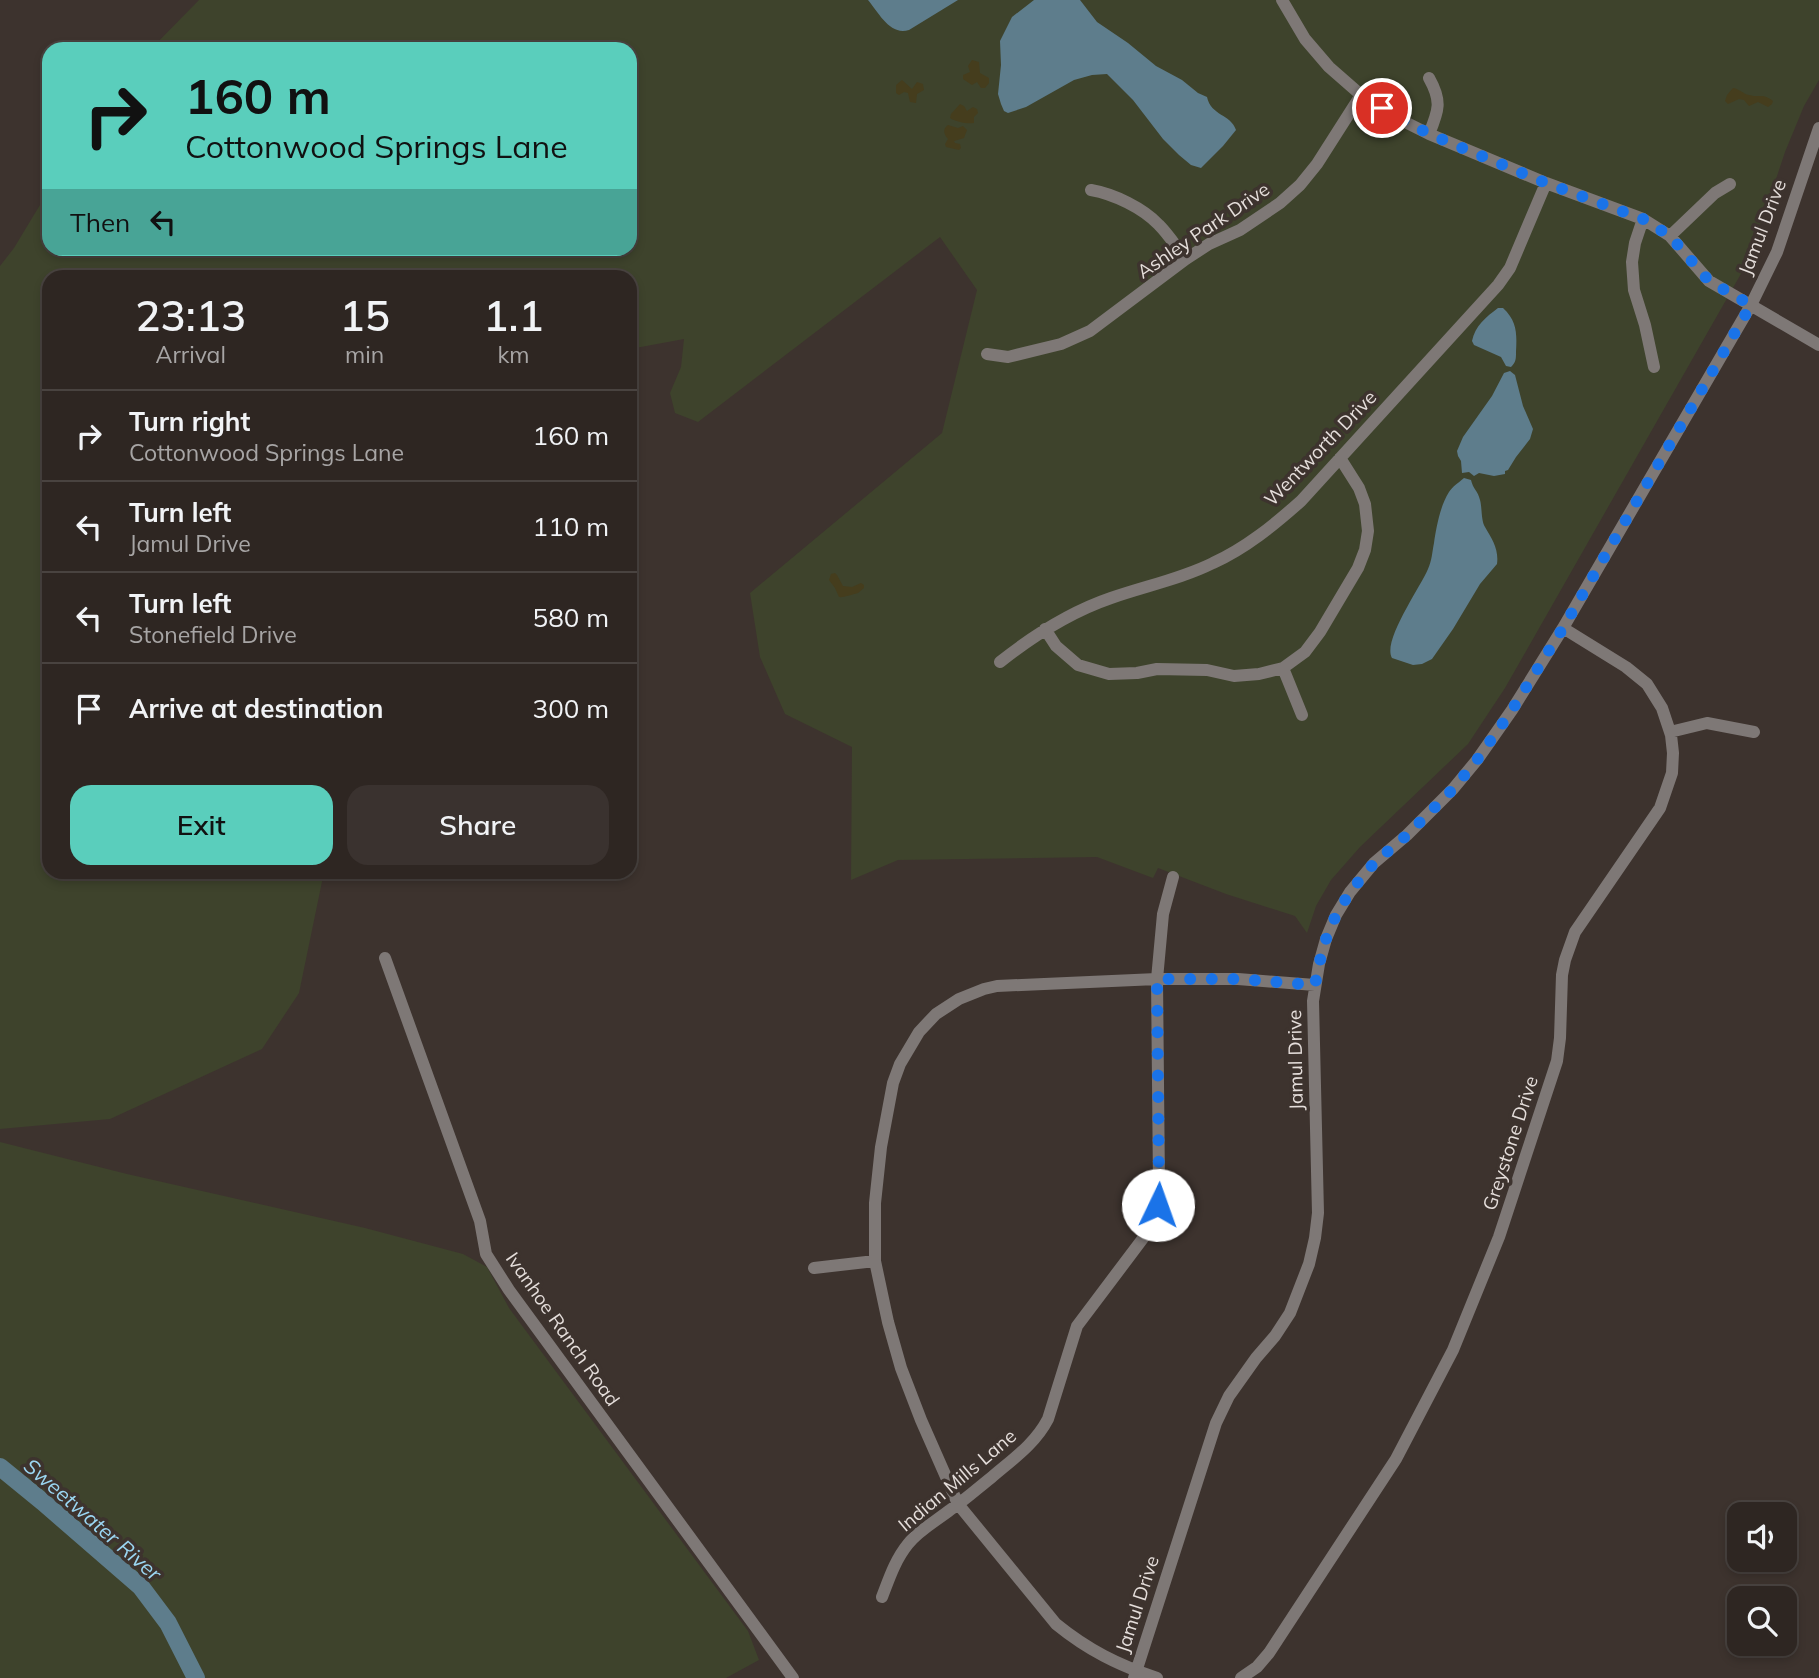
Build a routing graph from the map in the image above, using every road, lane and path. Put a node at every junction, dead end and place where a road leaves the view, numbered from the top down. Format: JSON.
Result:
{"nodes":[{"id":1,"x":1282,"y":0,"type":"edge"},
{"id":2,"x":1429,"y":78,"type":"dead end"},
{"id":3,"x":1360,"y":95,"type":"junction"},
{"id":4,"x":1819,"y":128,"type":"edge"},
{"id":5,"x":1429,"y":134,"type":"junction"},
{"id":6,"x":1546,"y":183,"type":"junction"},
{"id":7,"x":1730,"y":184,"type":"dead end"},
{"id":8,"x":1091,"y":190,"type":"dead end"},
{"id":9,"x":1643,"y":219,"type":"junction"},
{"id":10,"x":1670,"y":236,"type":"junction"},
{"id":11,"x":1186,"y":259,"type":"junction"},
{"id":12,"x":1751,"y":305,"type":"junction"},
{"id":13,"x":1819,"y":345,"type":"edge"},
{"id":14,"x":987,"y":354,"type":"dead end"},
{"id":15,"x":1654,"y":367,"type":"dead end"},
{"id":16,"x":1340,"y":458,"type":"junction"},
{"id":17,"x":1563,"y":628,"type":"junction"},
{"id":18,"x":1045,"y":629,"type":"junction"},
{"id":19,"x":1000,"y":662,"type":"dead end"},
{"id":20,"x":1283,"y":668,"type":"junction"},
{"id":21,"x":1302,"y":715,"type":"dead end"},
{"id":22,"x":1670,"y":732,"type":"junction"},
{"id":23,"x":1754,"y":732,"type":"dead end"},
{"id":24,"x":1173,"y":877,"type":"dead end"},
{"id":25,"x":385,"y":958,"type":"dead end"},
{"id":26,"x":1157,"y":979,"type":"junction"},
{"id":27,"x":1315,"y":985,"type":"junction"},
{"id":28,"x":875,"y":1261,"type":"junction"},
{"id":29,"x":814,"y":1268,"type":"dead end"},
{"id":30,"x":958,"y":1504,"type":"junction"},
{"id":31,"x":882,"y":1597,"type":"dead end"},
{"id":32,"x":1135,"y":1674,"type":"edge"},
{"id":33,"x":793,"y":1678,"type":"edge"},
{"id":34,"x":1157,"y":1678,"type":"edge"},
{"id":35,"x":1241,"y":1678,"type":"edge"}],
"edges":[{"from":1,"to":3,"type":"street"},
{"from":2,"to":5,"type":"street"},
{"from":3,"to":5,"type":"street"},
{"from":3,"to":11,"type":"street","name":"Ashley Park Drive"},
{"from":4,"to":12,"type":"street","name":"Jamul Drive"},
{"from":5,"to":6,"type":"street"},
{"from":6,"to":9,"type":"street"},
{"from":6,"to":16,"type":"street","name":"Wentworth Drive"},
{"from":7,"to":10,"type":"street"},
{"from":8,"to":11,"type":"street"},
{"from":9,"to":10,"type":"street"},
{"from":9,"to":15,"type":"street"},
{"from":10,"to":12,"type":"street"},
{"from":11,"to":14,"type":"street","name":"Ashley Park Drive"},
{"from":12,"to":13,"type":"street"},
{"from":12,"to":17,"type":"street","name":"Jamul Drive"},
{"from":16,"to":18,"type":"street","name":"Wentworth Drive"},
{"from":16,"to":20,"type":"street"},
{"from":17,"to":22,"type":"street","name":"Greystone Drive"},
{"from":17,"to":27,"type":"street","name":"Jamul Drive"},
{"from":18,"to":19,"type":"street","name":"Wentworth Drive"},
{"from":18,"to":20,"type":"street"},
{"from":20,"to":21,"type":"street"},
{"from":22,"to":23,"type":"street"},
{"from":22,"to":35,"type":"street","name":"Greystone Drive"},
{"from":24,"to":26,"type":"street","name":"Indian Mills Lane"},
{"from":25,"to":33,"type":"street","name":"Ivanhoe Ranch Road"},
{"from":26,"to":27,"type":"street"},
{"from":26,"to":28,"type":"street"},
{"from":26,"to":30,"type":"street","name":"Indian Mills Lane"},
{"from":27,"to":32,"type":"street","name":"Jamul Drive"},
{"from":28,"to":29,"type":"street"},
{"from":28,"to":30,"type":"street"},
{"from":30,"to":31,"type":"street","name":"Indian Mills Lane"},
{"from":30,"to":32,"type":"street"},
{"from":32,"to":34,"type":"street"}]}
